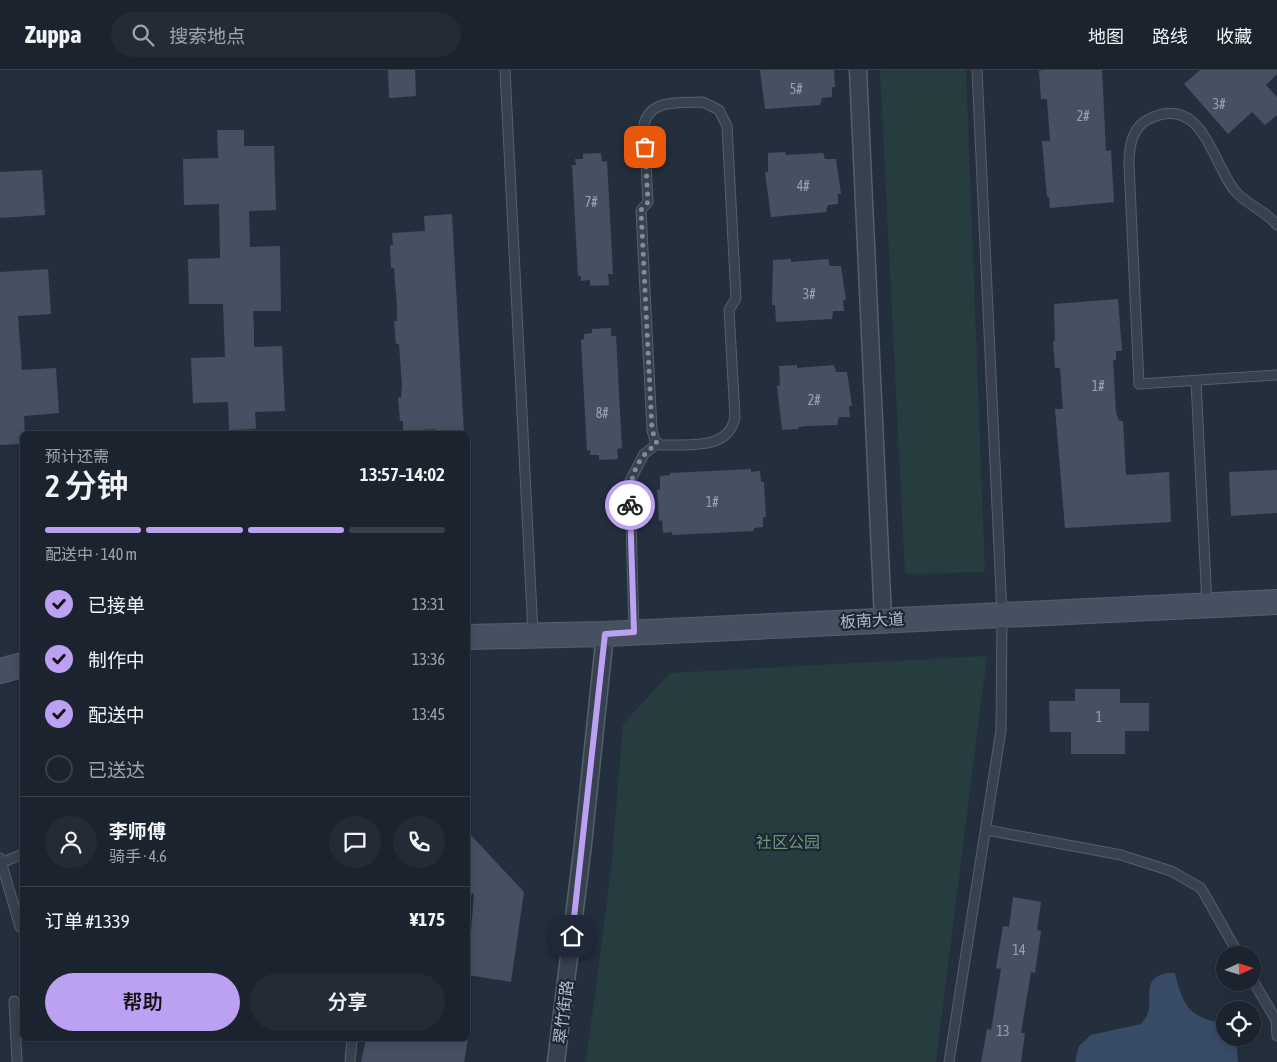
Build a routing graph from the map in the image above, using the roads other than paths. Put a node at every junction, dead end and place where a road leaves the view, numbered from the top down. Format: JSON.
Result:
{"nodes":[{"id":1,"x":505,"y":70,"type":"edge"},
{"id":2,"x":858,"y":70,"type":"edge"},
{"id":3,"x":977,"y":70,"type":"edge"},
{"id":4,"x":1277,"y":225,"type":"edge"},
{"id":5,"x":1277,"y":375,"type":"edge"},
{"id":6,"x":1196,"y":381,"type":"junction"},
{"id":7,"x":657,"y":444,"type":"junction"},
{"id":8,"x":1277,"y":602,"type":"edge"},
{"id":9,"x":1207,"y":605,"type":"junction"},
{"id":10,"x":1002,"y":615,"type":"junction"},
{"id":11,"x":883,"y":620,"type":"junction"},
{"id":12,"x":634,"y":632,"type":"junction"},
{"id":13,"x":605,"y":634,"type":"junction"},
{"id":14,"x":533,"y":635,"type":"junction"},
{"id":15,"x":470,"y":637,"type":"edge"},
{"id":16,"x":20,"y":666,"type":"edge"},
{"id":17,"x":0,"y":671,"type":"edge"},
{"id":18,"x":987,"y":830,"type":"junction"},
{"id":19,"x":20,"y":855,"type":"edge"},
{"id":20,"x":1,"y":860,"type":"edge"},
{"id":21,"x":20,"y":927,"type":"dead end"},
{"id":22,"x":1234,"y":946,"type":"edge"},
{"id":23,"x":1259,"y":991,"type":"edge"},
{"id":24,"x":14,"y":1001,"type":"dead end"},
{"id":25,"x":1277,"y":1036,"type":"edge"},
{"id":26,"x":352,"y":1041,"type":"edge"},
{"id":27,"x":17,"y":1062,"type":"edge"},
{"id":28,"x":350,"y":1062,"type":"edge"},
{"id":29,"x":556,"y":1062,"type":"edge"},
{"id":30,"x":949,"y":1062,"type":"edge"}],
"edges":[{"from":1,"to":14,"type":"lane"},
{"from":2,"to":11,"type":"street"},
{"from":3,"to":10,"type":"lane"},
{"from":4,"to":6,"type":"lane"},
{"from":5,"to":6,"type":"lane"},
{"from":6,"to":9,"type":"lane"},
{"from":7,"to":7,"type":"lane"},
{"from":7,"to":12,"type":"lane"},
{"from":8,"to":9,"type":"main road","name":"板南大道"},
{"from":9,"to":10,"type":"main road","name":"板南大道"},
{"from":10,"to":11,"type":"main road","name":"板南大道"},
{"from":10,"to":18,"type":"lane"},
{"from":11,"to":12,"type":"main road","name":"板南大道"},
{"from":12,"to":13,"type":"main road","name":"板南大道"},
{"from":13,"to":14,"type":"main road","name":"板南大道"},
{"from":13,"to":29,"type":"street","name":"翠竹街路"},
{"from":14,"to":15,"type":"main road","name":"板南大道"},
{"from":16,"to":17,"type":"main road"},
{"from":18,"to":22,"type":"lane"},
{"from":18,"to":30,"type":"lane"},
{"from":19,"to":20,"type":"lane"},
{"from":20,"to":21,"type":"lane"},
{"from":23,"to":25,"type":"lane"},
{"from":24,"to":27,"type":"lane"},
{"from":26,"to":28,"type":"lane"}]}
